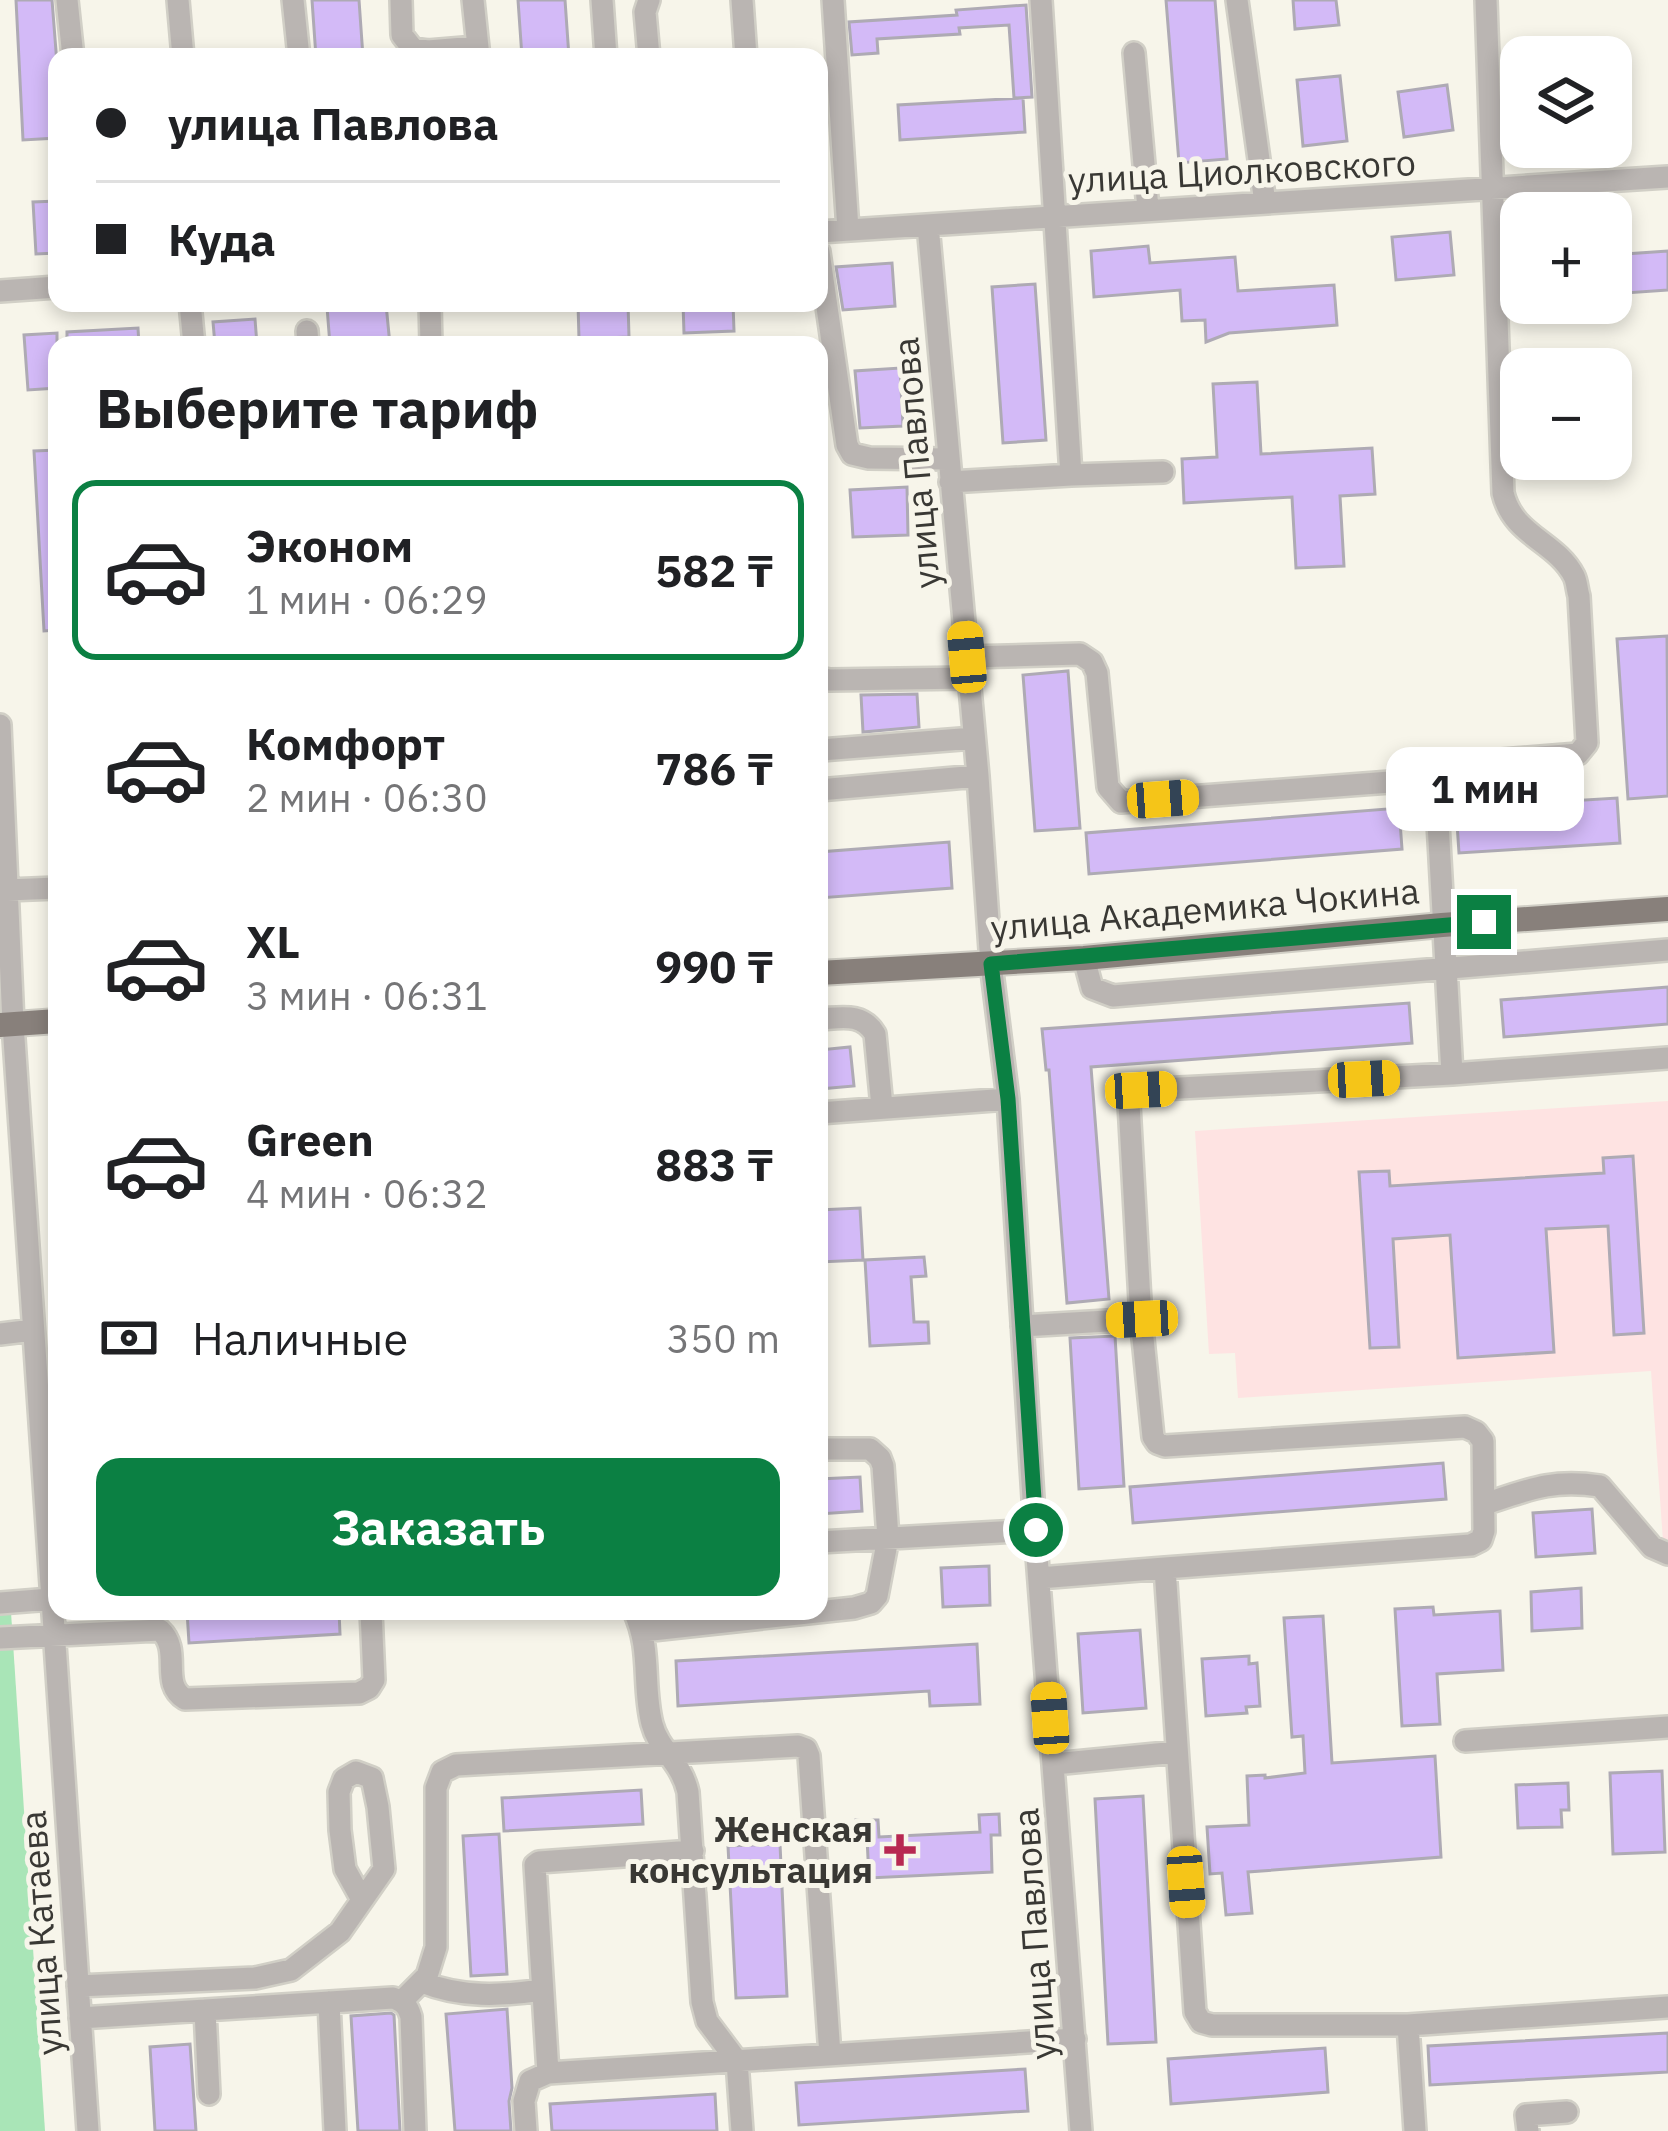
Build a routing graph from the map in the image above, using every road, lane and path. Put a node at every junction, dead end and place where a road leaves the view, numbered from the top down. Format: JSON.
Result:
{"nodes":[{"id":1,"x":68,"y":0,"type":"edge"},
{"id":2,"x":178,"y":0,"type":"edge"},
{"id":3,"x":293,"y":0,"type":"edge"},
{"id":4,"x":400,"y":0,"type":"edge"},
{"id":5,"x":473,"y":0,"type":"edge"},
{"id":6,"x":602,"y":0,"type":"edge"},
{"id":7,"x":649,"y":0,"type":"edge"},
{"id":8,"x":742,"y":0,"type":"edge"},
{"id":9,"x":832,"y":0,"type":"edge"},
{"id":10,"x":1041,"y":0,"type":"edge"},
{"id":11,"x":1237,"y":0,"type":"edge"},
{"id":12,"x":1486,"y":0,"type":"edge"},
{"id":13,"x":72,"y":48,"type":"edge"},
{"id":14,"x":182,"y":48,"type":"edge"},
{"id":15,"x":297,"y":48,"type":"edge"},
{"id":16,"x":412,"y":48,"type":"edge"},
{"id":17,"x":477,"y":48,"type":"edge"},
{"id":18,"x":605,"y":48,"type":"edge"},
{"id":19,"x":649,"y":48,"type":"edge"},
{"id":20,"x":745,"y":48,"type":"edge"},
{"id":21,"x":1133,"y":53,"type":"dead end"},
{"id":22,"x":1668,"y":177,"type":"edge"},
{"id":23,"x":1492,"y":190,"type":"junction"},
{"id":24,"x":1265,"y":202,"type":"junction"},
{"id":25,"x":1148,"y":209,"type":"junction"},
{"id":26,"x":1054,"y":214,"type":"junction"},
{"id":27,"x":928,"y":225,"type":"junction"},
{"id":28,"x":848,"y":230,"type":"junction"},
{"id":29,"x":828,"y":231,"type":"edge"},
{"id":30,"x":48,"y":288,"type":"edge"},
{"id":31,"x":0,"y":291,"type":"edge"},
{"id":32,"x":828,"y":312,"type":"edge"},
{"id":33,"x":948,"y":459,"type":"junction"},
{"id":34,"x":1163,"y":472,"type":"dead end"},
{"id":35,"x":1071,"y":475,"type":"junction"},
{"id":36,"x":950,"y":482,"type":"junction"},
{"id":37,"x":968,"y":668,"type":"junction"},
{"id":38,"x":828,"y":680,"type":"edge"},
{"id":39,"x":0,"y":725,"type":"edge"},
{"id":40,"x":974,"y":738,"type":"junction"},
{"id":41,"x":828,"y":749,"type":"edge"},
{"id":42,"x":978,"y":776,"type":"junction"},
{"id":43,"x":1436,"y":787,"type":"junction"},
{"id":44,"x":828,"y":789,"type":"edge"},
{"id":45,"x":48,"y":888,"type":"edge"},
{"id":46,"x":8,"y":890,"type":"junction"},
{"id":47,"x":1668,"y":909,"type":"edge"},
{"id":48,"x":1442,"y":925,"type":"junction"},
{"id":49,"x":1668,"y":950,"type":"edge"},
{"id":50,"x":1084,"y":958,"type":"junction"},
{"id":51,"x":991,"y":964,"type":"junction"},
{"id":52,"x":1446,"y":969,"type":"junction"},
{"id":53,"x":828,"y":973,"type":"edge"},
{"id":54,"x":828,"y":1018,"type":"edge"},
{"id":55,"x":48,"y":1022,"type":"edge"},
{"id":56,"x":6,"y":1024,"type":"edge"},
{"id":57,"x":1668,"y":1058,"type":"edge"},
{"id":58,"x":1453,"y":1074,"type":"junction"},
{"id":59,"x":1008,"y":1099,"type":"junction"},
{"id":60,"x":882,"y":1107,"type":"junction"},
{"id":61,"x":828,"y":1112,"type":"edge"},
{"id":62,"x":1142,"y":1319,"type":"junction"},
{"id":63,"x":1022,"y":1325,"type":"junction"},
{"id":64,"x":33,"y":1330,"type":"junction"},
{"id":65,"x":0,"y":1334,"type":"edge"},
{"id":66,"x":828,"y":1449,"type":"edge"},
{"id":67,"x":1485,"y":1504,"type":"junction"},
{"id":68,"x":1036,"y":1530,"type":"junction"},
{"id":69,"x":888,"y":1538,"type":"junction"},
{"id":70,"x":828,"y":1541,"type":"edge"},
{"id":71,"x":1668,"y":1554,"type":"edge"},
{"id":72,"x":48,"y":1567,"type":"edge"},
{"id":73,"x":1165,"y":1568,"type":"junction"},
{"id":74,"x":1039,"y":1578,"type":"junction"},
{"id":75,"x":48,"y":1599,"type":"edge"},
{"id":76,"x":0,"y":1603,"type":"edge"},
{"id":77,"x":828,"y":1610,"type":"edge"},
{"id":78,"x":52,"y":1620,"type":"edge"},
{"id":79,"x":371,"y":1620,"type":"edge"},
{"id":80,"x":638,"y":1621,"type":"edge"},
{"id":81,"x":53,"y":1636,"type":"junction"},
{"id":82,"x":0,"y":1638,"type":"edge"},
{"id":83,"x":1668,"y":1727,"type":"edge"},
{"id":84,"x":1465,"y":1741,"type":"dead end"},
{"id":85,"x":1177,"y":1752,"type":"junction"},
{"id":86,"x":670,"y":1754,"type":"junction"},
{"id":87,"x":1054,"y":1764,"type":"junction"},
{"id":88,"x":693,"y":1851,"type":"junction"},
{"id":89,"x":362,"y":1898,"type":"junction"},
{"id":90,"x":422,"y":1982,"type":"junction"},
{"id":91,"x":78,"y":1986,"type":"junction"},
{"id":92,"x":542,"y":1990,"type":"junction"},
{"id":93,"x":329,"y":2002,"type":"junction"},
{"id":94,"x":402,"y":2002,"type":"junction"},
{"id":95,"x":1668,"y":2007,"type":"edge"},
{"id":96,"x":205,"y":2010,"type":"junction"},
{"id":97,"x":80,"y":2018,"type":"junction"},
{"id":98,"x":1408,"y":2025,"type":"junction"},
{"id":99,"x":1076,"y":2039,"type":"junction"},
{"id":100,"x":830,"y":2055,"type":"junction"},
{"id":101,"x":736,"y":2061,"type":"junction"},
{"id":102,"x":548,"y":2073,"type":"junction"},
{"id":103,"x":209,"y":2094,"type":"dead end"},
{"id":104,"x":1568,"y":2112,"type":"dead end"},
{"id":105,"x":88,"y":2131,"type":"edge"},
{"id":106,"x":335,"y":2131,"type":"edge"},
{"id":107,"x":416,"y":2131,"type":"edge"},
{"id":108,"x":526,"y":2131,"type":"edge"},
{"id":109,"x":742,"y":2131,"type":"edge"},
{"id":110,"x":1081,"y":2131,"type":"edge"},
{"id":111,"x":1415,"y":2131,"type":"edge"},
{"id":112,"x":1528,"y":2131,"type":"edge"}],
"edges":[{"from":1,"to":13,"type":"street"},
{"from":2,"to":14,"type":"street"},
{"from":3,"to":15,"type":"street"},
{"from":4,"to":16,"type":"street"},
{"from":5,"to":17,"type":"street"},
{"from":6,"to":18,"type":"street"},
{"from":7,"to":19,"type":"street"},
{"from":8,"to":20,"type":"street"},
{"from":9,"to":28,"type":"street"},
{"from":10,"to":26,"type":"street"},
{"from":11,"to":24,"type":"street"},
{"from":12,"to":23,"type":"street"},
{"from":21,"to":25,"type":"street"},
{"from":22,"to":23,"type":"street","name":"улица Циолковского"},
{"from":23,"to":24,"type":"street","name":"улица Циолковского"},
{"from":23,"to":43,"type":"street"},
{"from":24,"to":25,"type":"street","name":"улица Циолковского"},
{"from":25,"to":26,"type":"street","name":"улица Циолковского"},
{"from":26,"to":27,"type":"street","name":"улица Циолковского"},
{"from":26,"to":35,"type":"street"},
{"from":27,"to":28,"type":"street","name":"улица Циолковского"},
{"from":27,"to":33,"type":"street","name":"улица Павлова"},
{"from":28,"to":29,"type":"street","name":"улица Циолковского"},
{"from":30,"to":31,"type":"street"},
{"from":32,"to":33,"type":"street"},
{"from":33,"to":36,"type":"street","name":"улица Павлова"},
{"from":34,"to":35,"type":"street"},
{"from":35,"to":36,"type":"street"},
{"from":36,"to":37,"type":"street","name":"улица Павлова"},
{"from":37,"to":38,"type":"street"},
{"from":37,"to":40,"type":"street","name":"улица Павлова"},
{"from":37,"to":43,"type":"street"},
{"from":39,"to":46,"type":"street","name":"улица Катаева"},
{"from":40,"to":41,"type":"street"},
{"from":40,"to":42,"type":"street","name":"улица Павлова"},
{"from":42,"to":44,"type":"street"},
{"from":42,"to":51,"type":"street","name":"улица Павлова"},
{"from":43,"to":48,"type":"street"},
{"from":45,"to":46,"type":"street"},
{"from":46,"to":56,"type":"street","name":"улица Катаева"},
{"from":47,"to":48,"type":"main road","name":"улица Академика Чокина"},
{"from":48,"to":50,"type":"main road","name":"улица Академика Чокина"},
{"from":48,"to":52,"type":"street"},
{"from":49,"to":52,"type":"street"},
{"from":50,"to":51,"type":"main road","name":"улица Академика Чокина"},
{"from":50,"to":52,"type":"street"},
{"from":51,"to":53,"type":"main road","name":"улица Академика Чокина"},
{"from":51,"to":59,"type":"street","name":"улица Павлова"},
{"from":52,"to":58,"type":"street"},
{"from":54,"to":60,"type":"street"},
{"from":55,"to":56,"type":"main road"},
{"from":56,"to":64,"type":"street","name":"улица Катаева"},
{"from":57,"to":58,"type":"street"},
{"from":58,"to":62,"type":"street"},
{"from":59,"to":60,"type":"street"},
{"from":59,"to":63,"type":"street","name":"улица Павлова"},
{"from":60,"to":61,"type":"street"},
{"from":62,"to":63,"type":"street"},
{"from":62,"to":67,"type":"street"},
{"from":63,"to":68,"type":"street","name":"улица Павлова"},
{"from":64,"to":65,"type":"street"},
{"from":64,"to":72,"type":"street","name":"улица Катаева"},
{"from":66,"to":69,"type":"street"},
{"from":67,"to":71,"type":"street"},
{"from":67,"to":73,"type":"street"},
{"from":68,"to":69,"type":"street"},
{"from":68,"to":74,"type":"street","name":"улица Павлова"},
{"from":69,"to":70,"type":"street"},
{"from":69,"to":77,"type":"street"},
{"from":73,"to":74,"type":"street"},
{"from":73,"to":85,"type":"street"},
{"from":74,"to":87,"type":"street","name":"улица Павлова"},
{"from":75,"to":76,"type":"street"},
{"from":78,"to":81,"type":"street","name":"улица Катаева"},
{"from":79,"to":81,"type":"street"},
{"from":80,"to":86,"type":"street"},
{"from":81,"to":82,"type":"street"},
{"from":81,"to":91,"type":"street","name":"улица Катаева"},
{"from":83,"to":84,"type":"street"},
{"from":85,"to":87,"type":"street"},
{"from":85,"to":98,"type":"street"},
{"from":86,"to":88,"type":"street"},
{"from":86,"to":90,"type":"street"},
{"from":86,"to":100,"type":"street"},
{"from":87,"to":99,"type":"street","name":"улица Павлова"},
{"from":88,"to":92,"type":"street"},
{"from":88,"to":101,"type":"street"},
{"from":89,"to":89,"type":"street"},
{"from":89,"to":91,"type":"street"},
{"from":90,"to":92,"type":"street"},
{"from":90,"to":94,"type":"street"},
{"from":91,"to":97,"type":"street","name":"улица Катаева"},
{"from":92,"to":102,"type":"street"},
{"from":93,"to":94,"type":"street"},
{"from":93,"to":96,"type":"street"},
{"from":93,"to":106,"type":"street"},
{"from":94,"to":107,"type":"street"},
{"from":95,"to":98,"type":"street"},
{"from":96,"to":97,"type":"street"},
{"from":96,"to":103,"type":"street"},
{"from":97,"to":105,"type":"street","name":"улица Катаева"},
{"from":98,"to":111,"type":"street"},
{"from":99,"to":100,"type":"street"},
{"from":99,"to":110,"type":"street","name":"улица Павлова"},
{"from":100,"to":101,"type":"street"},
{"from":101,"to":102,"type":"street"},
{"from":101,"to":109,"type":"street"},
{"from":102,"to":108,"type":"street"},
{"from":104,"to":112,"type":"street"}]}
